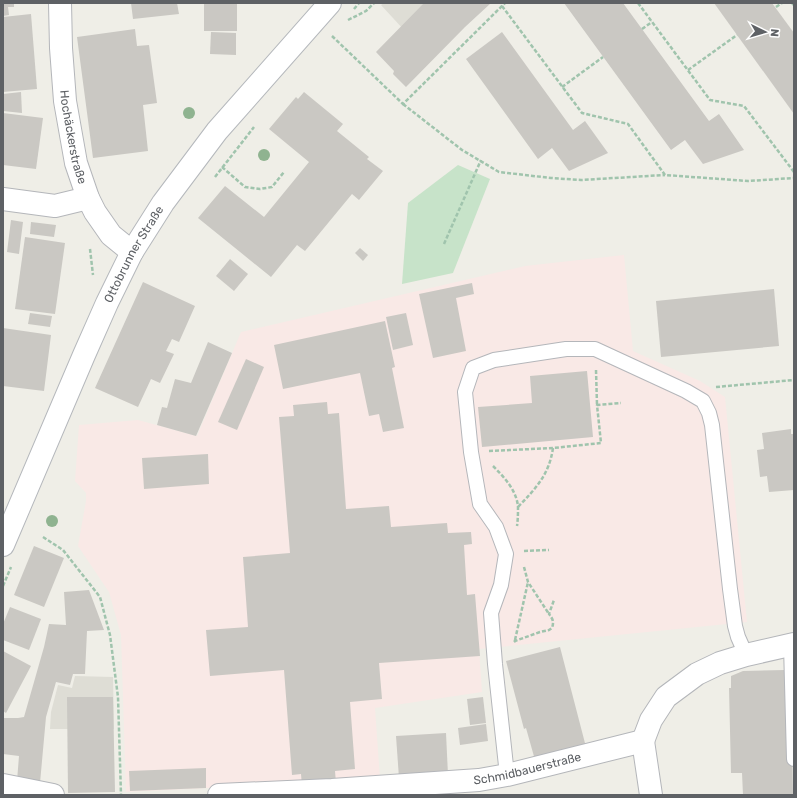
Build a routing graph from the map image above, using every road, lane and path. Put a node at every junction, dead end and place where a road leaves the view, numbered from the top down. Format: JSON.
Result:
{"nodes":[{"id":1,"x":60,"y":3,"type":"edge"},
{"id":2,"x":330,"y":3,"type":"edge"},
{"id":3,"x":374,"y":3,"type":"edge"},
{"id":4,"x":505,"y":3,"type":"edge"},
{"id":5,"x":638,"y":3,"type":"edge"},
{"id":6,"x":782,"y":3,"type":"edge"},
{"id":7,"x":502,"y":6,"type":"junction"},
{"id":8,"x":776,"y":7,"type":"dead end"},
{"id":9,"x":347,"y":20,"type":"dead end"},
{"id":10,"x":652,"y":22,"type":"junction"},
{"id":11,"x":642,"y":29,"type":"dead end"},
{"id":12,"x":331,"y":35,"type":"dead end"},
{"id":13,"x":737,"y":35,"type":"dead end"},
{"id":14,"x":603,"y":57,"type":"dead end"},
{"id":15,"x":688,"y":70,"type":"junction"},
{"id":16,"x":562,"y":87,"type":"junction"},
{"id":17,"x":403,"y":104,"type":"junction"},
{"id":18,"x":255,"y":126,"type":"dead end"},
{"id":19,"x":202,"y":150,"type":"junction"},
{"id":20,"x":481,"y":160,"type":"junction"},
{"id":21,"x":222,"y":168,"type":"junction"},
{"id":22,"x":284,"y":172,"type":"dead end"},
{"id":23,"x":794,"y":172,"type":"edge"},
{"id":24,"x":666,"y":175,"type":"junction"},
{"id":25,"x":794,"y":178,"type":"edge"},
{"id":26,"x":212,"y":180,"type":"dead end"},
{"id":27,"x":88,"y":198,"type":"junction"},
{"id":28,"x":3,"y":199,"type":"edge"},
{"id":29,"x":88,"y":244,"type":"dead end"},
{"id":30,"x":444,"y":244,"type":"dead end"},
{"id":31,"x":132,"y":252,"type":"junction"},
{"id":32,"x":92,"y":279,"type":"dead end"},
{"id":33,"x":594,"y":350,"type":"junction"},
{"id":34,"x":794,"y":380,"type":"edge"},
{"id":35,"x":714,"y":387,"type":"dead end"},
{"id":36,"x":621,"y":404,"type":"dead end"},
{"id":37,"x":597,"y":405,"type":"junction"},
{"id":38,"x":553,"y":448,"type":"junction"},
{"id":39,"x":471,"y":452,"type":"junction"},
{"id":40,"x":518,"y":507,"type":"dead end"},
{"id":41,"x":43,"y":537,"type":"dead end"},
{"id":42,"x":3,"y":545,"type":"edge"},
{"id":43,"x":549,"y":550,"type":"dead end"},
{"id":44,"x":518,"y":551,"type":"dead end"},
{"id":45,"x":528,"y":582,"type":"dead end"},
{"id":46,"x":554,"y":600,"type":"dead end"},
{"id":47,"x":515,"y":641,"type":"junction"},
{"id":48,"x":793,"y":644,"type":"edge"},
{"id":49,"x":746,"y":655,"type":"junction"},
{"id":50,"x":495,"y":664,"type":"junction"},
{"id":51,"x":643,"y":741,"type":"junction"},
{"id":52,"x":794,"y":759,"type":"edge"},
{"id":53,"x":507,"y":775,"type":"junction"},
{"id":54,"x":3,"y":785,"type":"edge"},
{"id":55,"x":53,"y":795,"type":"edge"},
{"id":56,"x":121,"y":795,"type":"edge"},
{"id":57,"x":219,"y":795,"type":"edge"},
{"id":58,"x":651,"y":795,"type":"edge"}],
"edges":[{"from":1,"to":27,"type":"street","name":"Hochäckerstraße"},
{"from":2,"to":19,"type":"street","name":"Ottobrunner Straße"},
{"from":3,"to":9,"type":"path"},
{"from":4,"to":7,"type":"path"},
{"from":5,"to":10,"type":"path"},
{"from":6,"to":8,"type":"path"},
{"from":7,"to":16,"type":"path"},
{"from":7,"to":17,"type":"path"},
{"from":10,"to":11,"type":"path"},
{"from":10,"to":15,"type":"path"},
{"from":12,"to":17,"type":"path"},
{"from":13,"to":15,"type":"path"},
{"from":14,"to":16,"type":"path"},
{"from":15,"to":23,"type":"path"},
{"from":16,"to":24,"type":"path"},
{"from":17,"to":20,"type":"path"},
{"from":18,"to":21,"type":"path"},
{"from":19,"to":21,"type":"path"},
{"from":19,"to":31,"type":"street","name":"Ottobrunner Straße"},
{"from":20,"to":24,"type":"path"},
{"from":20,"to":30,"type":"path"},
{"from":21,"to":22,"type":"path"},
{"from":21,"to":26,"type":"path"},
{"from":24,"to":25,"type":"path"},
{"from":27,"to":28,"type":"street"},
{"from":27,"to":31,"type":"street","name":"Hochäckerstraße"},
{"from":29,"to":32,"type":"path"},
{"from":31,"to":42,"type":"street","name":"Ottobrunner Straße"},
{"from":33,"to":37,"type":"path"},
{"from":33,"to":39,"type":"lane"},
{"from":33,"to":49,"type":"lane"},
{"from":34,"to":35,"type":"path"},
{"from":36,"to":37,"type":"path"},
{"from":37,"to":38,"type":"path"},
{"from":38,"to":39,"type":"path"},
{"from":38,"to":40,"type":"path"},
{"from":39,"to":50,"type":"lane"},
{"from":41,"to":56,"type":"path"},
{"from":43,"to":44,"type":"path"},
{"from":45,"to":47,"type":"path"},
{"from":46,"to":47,"type":"path"},
{"from":47,"to":50,"type":"path"},
{"from":48,"to":49,"type":"street"},
{"from":48,"to":52,"type":"lane"},
{"from":49,"to":51,"type":"street"},
{"from":50,"to":53,"type":"lane"},
{"from":51,"to":53,"type":"street","name":"Schmidbauerstraße"},
{"from":51,"to":58,"type":"street"},
{"from":53,"to":57,"type":"street","name":"Schmidbauerstraße"},
{"from":54,"to":55,"type":"street"}]}
